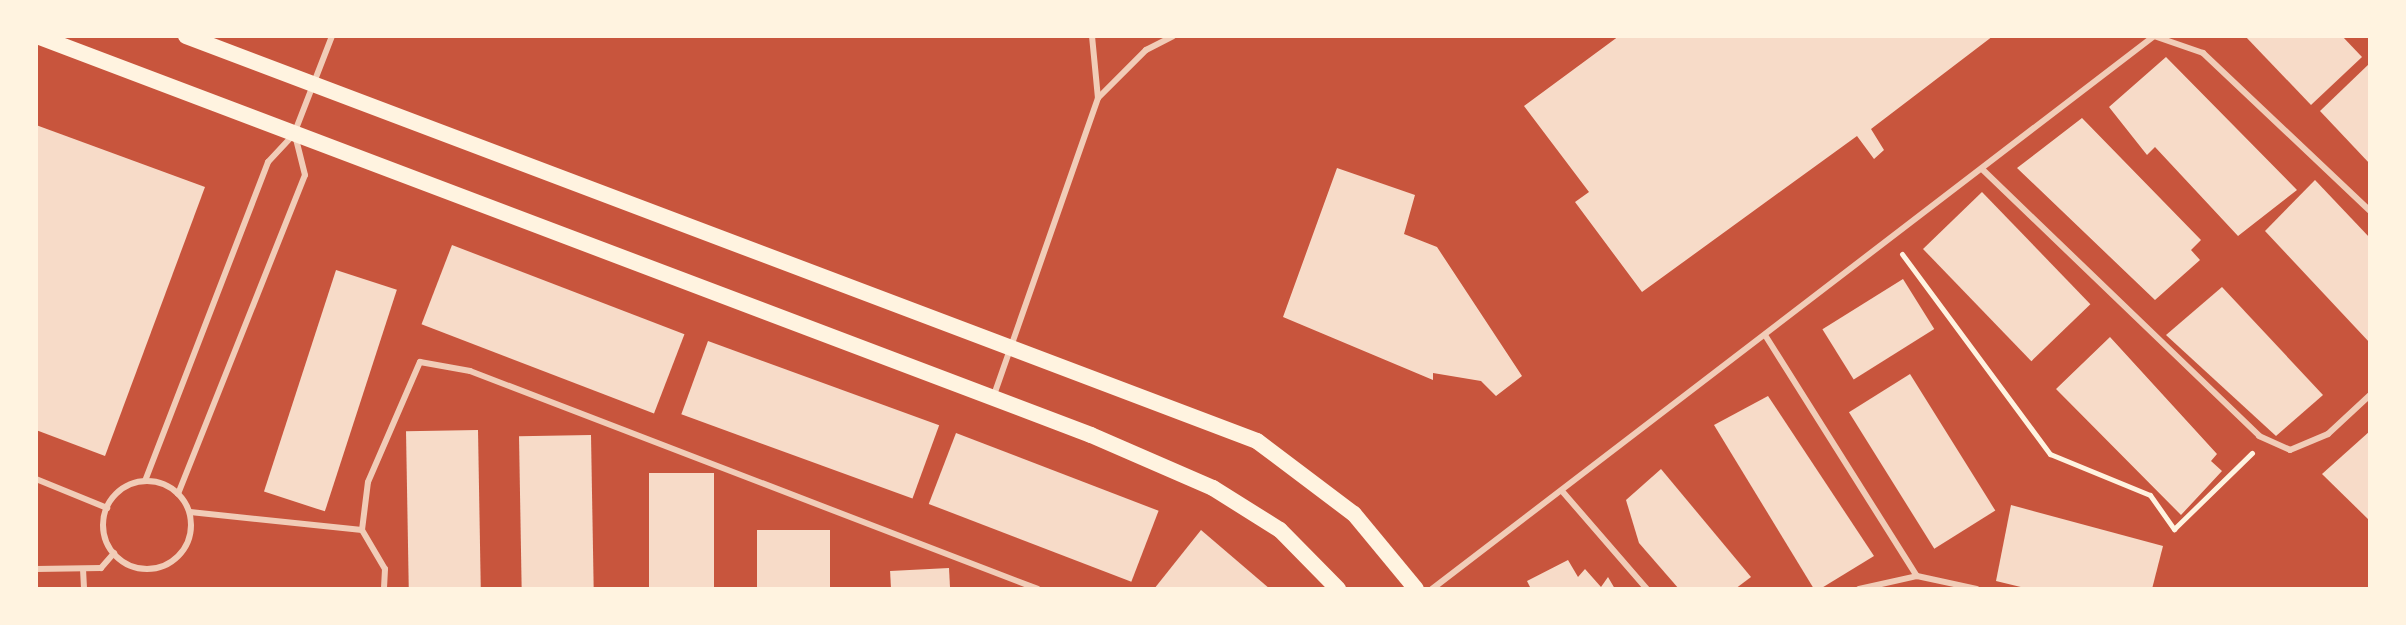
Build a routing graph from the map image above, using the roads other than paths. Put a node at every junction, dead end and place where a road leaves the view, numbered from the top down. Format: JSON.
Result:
{"nodes":[{"id":1,"x":37,"y":36,"type":"edge"},
{"id":2,"x":186,"y":36,"type":"edge"},
{"id":3,"x":332,"y":36,"type":"edge"},
{"id":4,"x":1092,"y":36,"type":"edge"},
{"id":5,"x":1173,"y":36,"type":"edge"},
{"id":6,"x":2154,"y":36,"type":"edge"},
{"id":7,"x":315,"y":86,"type":"junction"},
{"id":8,"x":1098,"y":98,"type":"junction"},
{"id":9,"x":294,"y":134,"type":"junction"},
{"id":10,"x":1982,"y":169,"type":"junction"},
{"id":11,"x":2370,"y":211,"type":"edge"},
{"id":12,"x":1765,"y":335,"type":"junction"},
{"id":13,"x":1011,"y":348,"type":"junction"},
{"id":14,"x":2370,"y":395,"type":"edge"},
{"id":15,"x":992,"y":398,"type":"junction"},
{"id":16,"x":36,"y":479,"type":"edge"},
{"id":17,"x":145,"y":481,"type":"junction"},
{"id":18,"x":1562,"y":491,"type":"junction"},
{"id":19,"x":178,"y":494,"type":"junction"},
{"id":20,"x":107,"y":508,"type":"junction"},
{"id":21,"x":190,"y":512,"type":"junction"},
{"id":22,"x":362,"y":530,"type":"junction"},
{"id":23,"x":114,"y":553,"type":"junction"},
{"id":24,"x":36,"y":569,"type":"edge"},
{"id":25,"x":83,"y":569,"type":"junction"},
{"id":26,"x":1917,"y":576,"type":"junction"},
{"id":27,"x":84,"y":589,"type":"edge"},
{"id":28,"x":384,"y":589,"type":"edge"},
{"id":29,"x":1038,"y":589,"type":"edge"},
{"id":30,"x":1338,"y":589,"type":"edge"},
{"id":31,"x":1416,"y":589,"type":"edge"},
{"id":32,"x":1432,"y":589,"type":"edge"},
{"id":33,"x":1647,"y":589,"type":"edge"},
{"id":34,"x":1859,"y":589,"type":"edge"},
{"id":35,"x":1977,"y":589,"type":"edge"}],
"edges":[{"from":1,"to":9,"type":"main road"},
{"from":2,"to":7,"type":"main road"},
{"from":3,"to":7,"type":"lane"},
{"from":4,"to":8,"type":"lane"},
{"from":5,"to":8,"type":"lane"},
{"from":6,"to":10,"type":"lane"},
{"from":6,"to":11,"type":"lane"},
{"from":7,"to":9,"type":"lane"},
{"from":7,"to":13,"type":"main road"},
{"from":8,"to":13,"type":"lane"},
{"from":9,"to":15,"type":"main road"},
{"from":9,"to":17,"type":"lane"},
{"from":9,"to":19,"type":"lane"},
{"from":10,"to":12,"type":"lane"},
{"from":10,"to":14,"type":"lane"},
{"from":12,"to":18,"type":"lane"},
{"from":12,"to":26,"type":"lane"},
{"from":13,"to":15,"type":"lane"},
{"from":13,"to":31,"type":"main road"},
{"from":15,"to":30,"type":"main road"},
{"from":16,"to":20,"type":"lane"},
{"from":17,"to":19,"type":"lane"},
{"from":17,"to":20,"type":"lane"},
{"from":18,"to":32,"type":"lane"},
{"from":18,"to":33,"type":"lane"},
{"from":19,"to":21,"type":"lane"},
{"from":20,"to":23,"type":"lane"},
{"from":21,"to":22,"type":"lane"},
{"from":21,"to":23,"type":"lane"},
{"from":22,"to":28,"type":"lane"},
{"from":22,"to":29,"type":"lane"},
{"from":23,"to":25,"type":"lane"},
{"from":24,"to":25,"type":"lane"},
{"from":25,"to":27,"type":"lane"},
{"from":26,"to":34,"type":"lane"},
{"from":26,"to":35,"type":"lane"}]}
